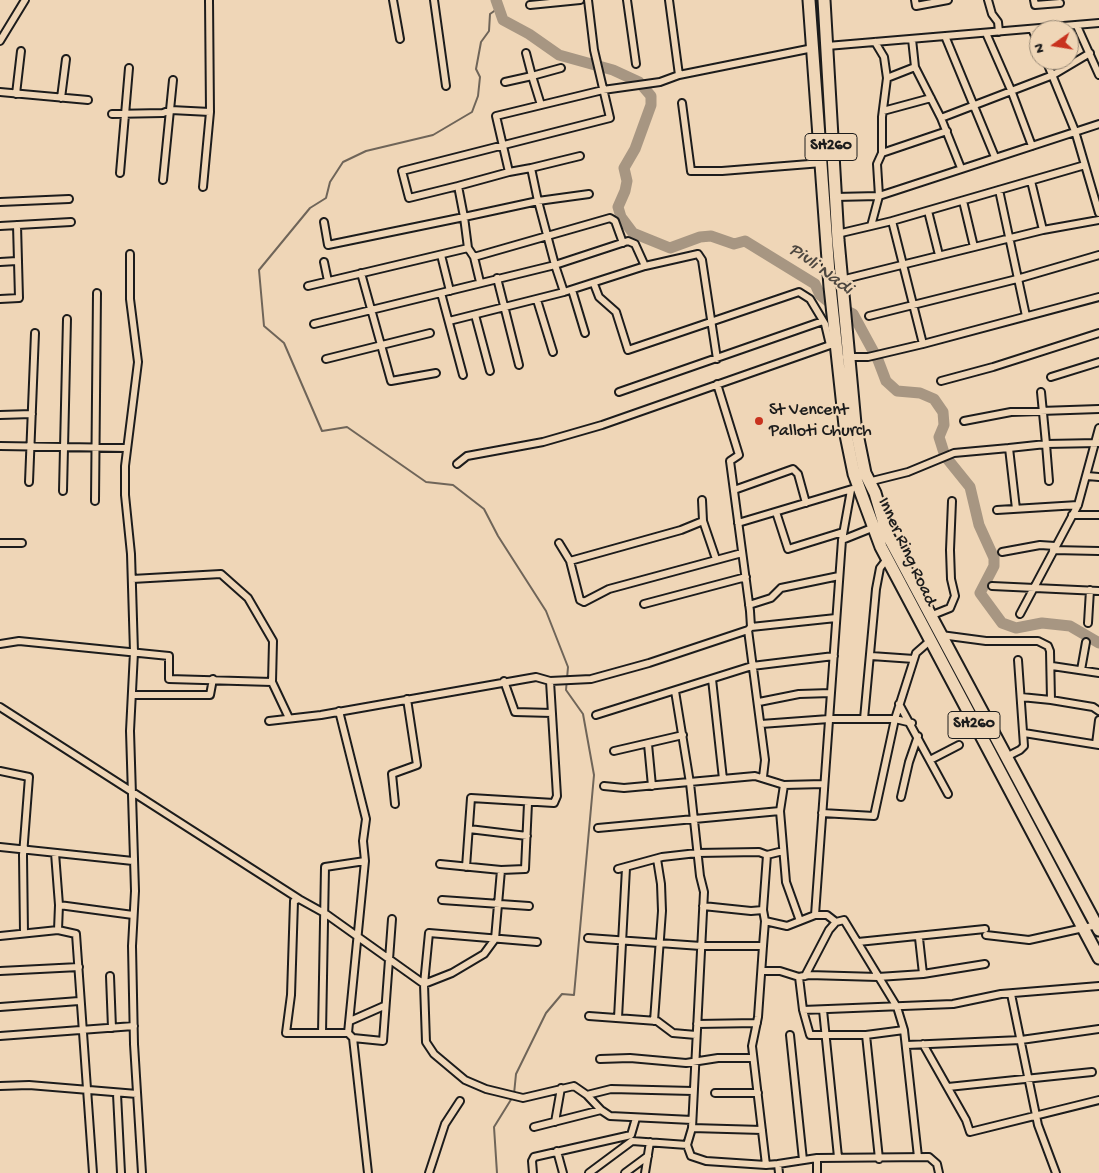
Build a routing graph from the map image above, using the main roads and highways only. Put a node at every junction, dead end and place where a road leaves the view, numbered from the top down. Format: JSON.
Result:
{"nodes":[{"id":1,"x":809,"y":0,"type":"edge"},
{"id":2,"x":824,"y":0,"type":"edge"},
{"id":3,"x":843,"y":357,"type":"junction"},
{"id":4,"x":935,"y":638,"type":"junction"},
{"id":5,"x":1098,"y":928,"type":"edge"},
{"id":6,"x":1099,"y":958,"type":"edge"}],
"edges":[{"from":1,"to":3,"type":"highway","name":"Inner Ring Road","number":"SH260"},
{"from":2,"to":3,"type":"highway","name":"Inner Ring Road","number":"SH260"},
{"from":3,"to":4,"type":"highway","name":"Inner Ring Road","number":"SH260"},
{"from":3,"to":4,"type":"highway","name":"Inner Ring Road","number":"SH260"},
{"from":4,"to":5,"type":"highway","name":"Inner Ring Road","number":"SH260"},
{"from":4,"to":6,"type":"highway","name":"Inner Ring Road","number":"SH260"}]}
